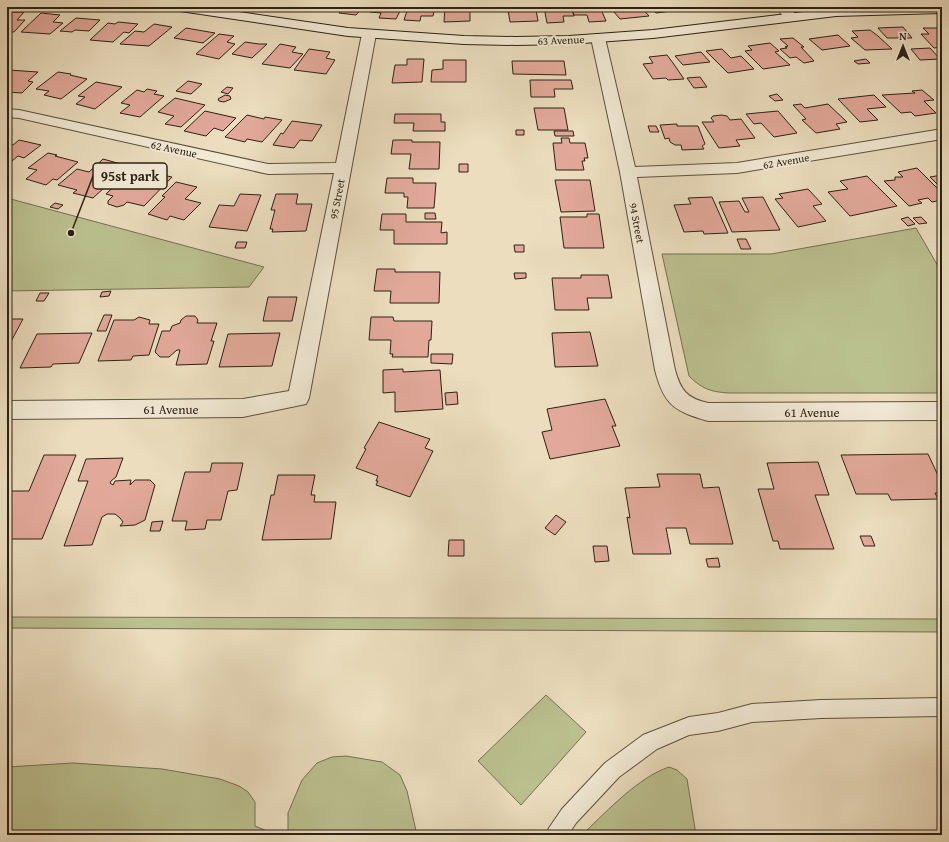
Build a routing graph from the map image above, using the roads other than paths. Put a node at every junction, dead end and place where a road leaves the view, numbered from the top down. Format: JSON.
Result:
{"nodes":[{"id":1,"x":180,"y":7,"type":"edge"},
{"id":2,"x":782,"y":7,"type":"edge"},
{"id":3,"x":942,"y":9,"type":"edge"},
{"id":4,"x":792,"y":17,"type":"junction"},
{"id":5,"x":369,"y":34,"type":"junction"},
{"id":6,"x":598,"y":38,"type":"junction"},
{"id":7,"x":7,"y":113,"type":"edge"},
{"id":8,"x":942,"y":134,"type":"edge"},
{"id":9,"x":342,"y":168,"type":"junction"},
{"id":10,"x":628,"y":172,"type":"junction"},
{"id":11,"x":304,"y":363,"type":"joint"},
{"id":12,"x":683,"y":404,"type":"joint"},
{"id":13,"x":7,"y":410,"type":"edge"},
{"id":14,"x":942,"y":411,"type":"edge"},
{"id":15,"x":942,"y":707,"type":"edge"},
{"id":16,"x":556,"y":835,"type":"edge"}],
"edges":[{"from":1,"to":5,"type":"street","name":"63 Avenue"},
{"from":2,"to":4,"type":"street"},
{"from":3,"to":4,"type":"street","name":"63 Avenue"},
{"from":4,"to":6,"type":"street","name":"63 Avenue"},
{"from":5,"to":6,"type":"street","name":"63 Avenue"},
{"from":5,"to":9,"type":"street","name":"95 Street"},
{"from":6,"to":10,"type":"street","name":"94 Street"},
{"from":7,"to":9,"type":"street","name":"62 Avenue"},
{"from":8,"to":10,"type":"street","name":"62 Avenue"},
{"from":9,"to":11,"type":"street","name":"95 Street"},
{"from":10,"to":12,"type":"street","name":"94 Street"},
{"from":11,"to":13,"type":"street","name":"61 Avenue"},
{"from":12,"to":14,"type":"street","name":"61 Avenue"},
{"from":15,"to":16,"type":"lane"}]}
